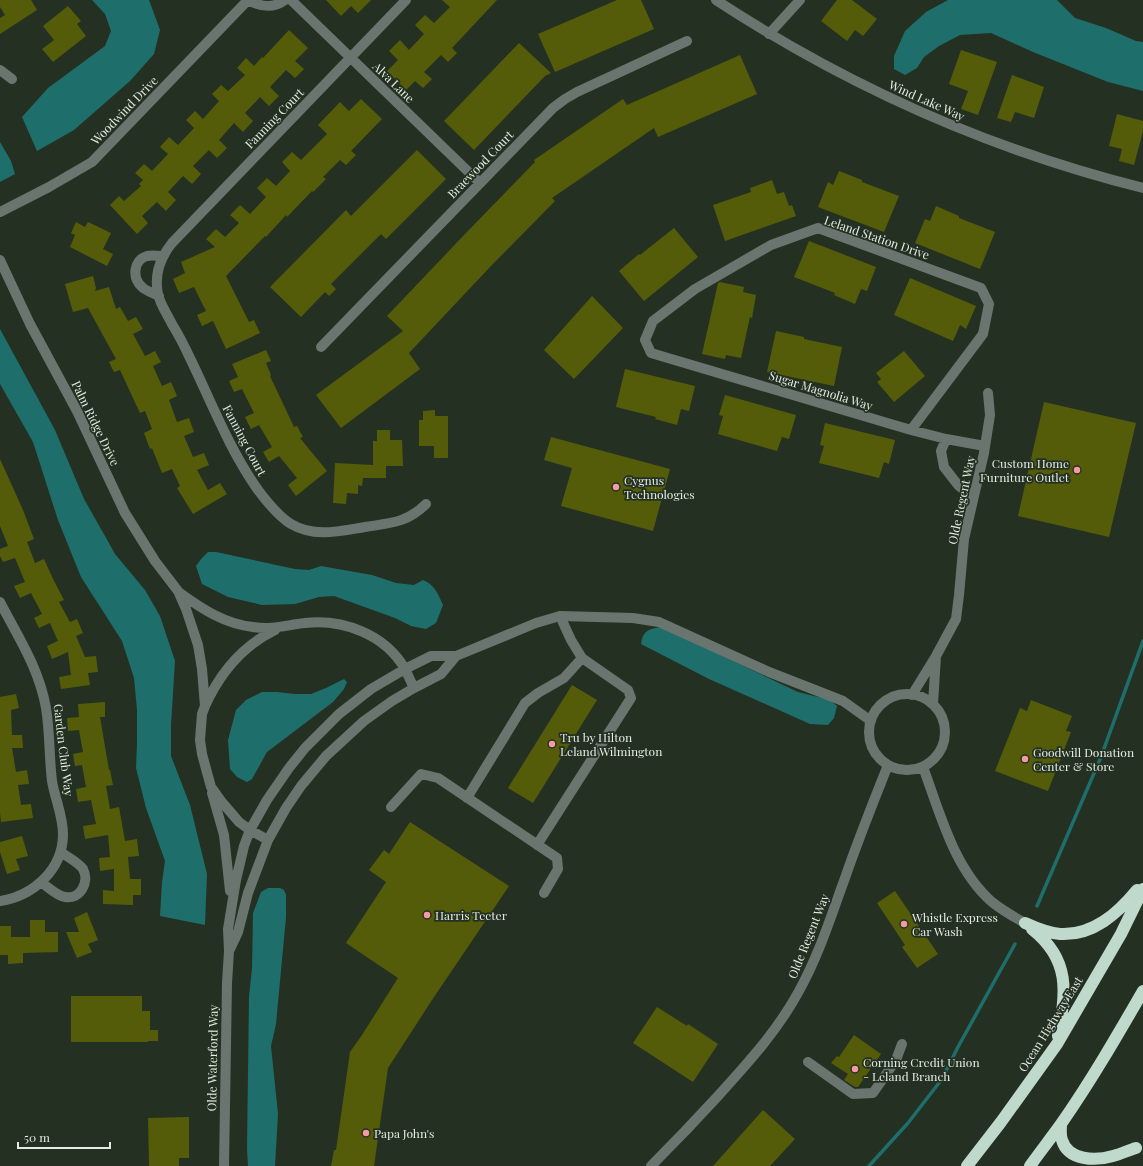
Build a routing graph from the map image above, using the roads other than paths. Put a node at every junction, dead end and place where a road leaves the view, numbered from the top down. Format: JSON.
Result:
{"nodes":[{"id":1,"x":248,"y":0,"type":"edge"},
{"id":2,"x":285,"y":0,"type":"edge"},
{"id":3,"x":291,"y":0,"type":"edge"},
{"id":4,"x":406,"y":0,"type":"edge"},
{"id":5,"x":716,"y":0,"type":"edge"},
{"id":6,"x":800,"y":0,"type":"edge"},
{"id":7,"x":769,"y":34,"type":"junction"},
{"id":8,"x":687,"y":41,"type":"dead end"},
{"id":9,"x":350,"y":57,"type":"junction"},
{"id":10,"x":0,"y":70,"type":"edge"},
{"id":11,"x":12,"y":79,"type":"dead end"},
{"id":12,"x":480,"y":183,"type":"junction"},
{"id":13,"x":1143,"y":188,"type":"edge"},
{"id":14,"x":0,"y":212,"type":"edge"},
{"id":15,"x":163,"y":256,"type":"junction"},
{"id":16,"x":0,"y":260,"type":"edge"},
{"id":17,"x":159,"y":296,"type":"junction"},
{"id":18,"x":321,"y":347,"type":"dead end"},
{"id":19,"x":651,"y":353,"type":"joint"},
{"id":20,"x":988,"y":393,"type":"dead end"},
{"id":21,"x":911,"y":430,"type":"junction"},
{"id":22,"x":946,"y":439,"type":"junction"},
{"id":23,"x":985,"y":446,"type":"junction"},
{"id":24,"x":973,"y":498,"type":"junction"},
{"id":25,"x":426,"y":504,"type":"dead end"},
{"id":26,"x":178,"y":591,"type":"junction"},
{"id":27,"x":0,"y":602,"type":"edge"},
{"id":28,"x":560,"y":616,"type":"junction"},
{"id":29,"x":278,"y":628,"type":"junction"},
{"id":30,"x":456,"y":656,"type":"junction"},
{"id":31,"x":936,"y":656,"type":"junction"},
{"id":32,"x":582,"y":658,"type":"junction"},
{"id":33,"x":405,"y":669,"type":"junction"},
{"id":34,"x":414,"y":688,"type":"junction"},
{"id":35,"x":912,"y":695,"type":"junction"},
{"id":36,"x":933,"y":704,"type":"junction"},
{"id":37,"x":204,"y":706,"type":"junction"},
{"id":38,"x":871,"y":721,"type":"junction"},
{"id":39,"x":888,"y":765,"type":"junction"},
{"id":40,"x":923,"y":767,"type":"junction"},
{"id":41,"x":211,"y":787,"type":"junction"},
{"id":42,"x":467,"y":798,"type":"junction"},
{"id":43,"x":390,"y":807,"type":"dead end"},
{"id":44,"x":250,"y":830,"type":"junction"},
{"id":45,"x":268,"y":840,"type":"junction"},
{"id":46,"x":537,"y":845,"type":"junction"},
{"id":47,"x":61,"y":852,"type":"junction"},
{"id":48,"x":41,"y":882,"type":"junction"},
{"id":49,"x":1143,"y":883,"type":"edge"},
{"id":50,"x":1143,"y":889,"type":"edge"},
{"id":51,"x":544,"y":893,"type":"dead end"},
{"id":52,"x":0,"y":901,"type":"edge"},
{"id":53,"x":231,"y":906,"type":"junction"},
{"id":54,"x":1025,"y":923,"type":"junction"},
{"id":55,"x":229,"y":951,"type":"junction"},
{"id":56,"x":1143,"y":991,"type":"edge"},
{"id":57,"x":902,"y":1044,"type":"dead end"},
{"id":58,"x":1057,"y":1044,"type":"junction"},
{"id":59,"x":808,"y":1062,"type":"dead end"},
{"id":60,"x":1061,"y":1124,"type":"junction"},
{"id":61,"x":1140,"y":1145,"type":"edge"},
{"id":62,"x":224,"y":1166,"type":"edge"},
{"id":63,"x":651,"y":1166,"type":"edge"},
{"id":64,"x":967,"y":1166,"type":"edge"},
{"id":65,"x":1030,"y":1166,"type":"edge"},
{"id":66,"x":1110,"y":1166,"type":"edge"}],
"edges":[{"from":1,"to":2,"type":"street"},
{"from":1,"to":14,"type":"street","name":"Woodwind Drive"},
{"from":3,"to":9,"type":"street","name":"Alva Lane"},
{"from":4,"to":9,"type":"street","name":"Fanning Court"},
{"from":5,"to":7,"type":"street","name":"Wind Lake Way"},
{"from":6,"to":7,"type":"street"},
{"from":7,"to":13,"type":"street","name":"Wind Lake Way"},
{"from":8,"to":12,"type":"street","name":"Braewood Court"},
{"from":9,"to":12,"type":"street","name":"Alva Lane"},
{"from":9,"to":15,"type":"street","name":"Fanning Court"},
{"from":10,"to":11,"type":"street"},
{"from":12,"to":18,"type":"street","name":"Braewood Court"},
{"from":15,"to":17,"type":"street","name":"Fanning Court"},
{"from":15,"to":17,"type":"street"},
{"from":16,"to":26,"type":"street","name":"Palm Ridge Drive"},
{"from":17,"to":25,"type":"street","name":"Fanning Court"},
{"from":19,"to":21,"type":"street","name":"Sugar Magnolia Way"},
{"from":19,"to":21,"type":"street","name":"Leland Station Drive"},
{"from":20,"to":23,"type":"street","name":"Olde Regent Way"},
{"from":21,"to":22,"type":"street","name":"Sugar Magnolia Way"},
{"from":22,"to":23,"type":"street","name":"Sugar Magnolia Way"},
{"from":22,"to":24,"type":"street"},
{"from":23,"to":24,"type":"street","name":"Olde Regent Way"},
{"from":24,"to":31,"type":"street","name":"Olde Regent Way"},
{"from":26,"to":29,"type":"street","name":"Palm Ridge Drive"},
{"from":26,"to":37,"type":"street","name":"Palm Ridge Drive"},
{"from":27,"to":47,"type":"street","name":"Garden Club Way"},
{"from":28,"to":30,"type":"street"},
{"from":28,"to":32,"type":"street"},
{"from":28,"to":38,"type":"street"},
{"from":29,"to":33,"type":"street","name":"Palm Ridge Drive"},
{"from":29,"to":37,"type":"street"},
{"from":30,"to":33,"type":"street","name":"Olde Waterford Way"},
{"from":30,"to":34,"type":"street","name":"Olde Waterford Way"},
{"from":31,"to":35,"type":"street","name":"Olde Regent Way"},
{"from":31,"to":36,"type":"street","name":"Olde Regent Way"},
{"from":32,"to":42,"type":"street"},
{"from":32,"to":46,"type":"street"},
{"from":33,"to":34,"type":"street","name":"Palm Ridge Drive"},
{"from":33,"to":44,"type":"street","name":"Olde Waterford Way"},
{"from":34,"to":45,"type":"street","name":"Olde Waterford Way"},
{"from":35,"to":36,"type":"street"},
{"from":35,"to":38,"type":"street"},
{"from":36,"to":40,"type":"street"},
{"from":37,"to":41,"type":"street","name":"Palm Ridge Drive"},
{"from":38,"to":39,"type":"street"},
{"from":39,"to":40,"type":"street"},
{"from":39,"to":63,"type":"street","name":"Olde Regent Way"},
{"from":40,"to":54,"type":"street"},
{"from":41,"to":44,"type":"street","name":"Palm Ridge Drive"},
{"from":41,"to":53,"type":"street"},
{"from":42,"to":43,"type":"street"},
{"from":42,"to":46,"type":"street"},
{"from":44,"to":45,"type":"street","name":"Palm Ridge Drive"},
{"from":44,"to":53,"type":"street","name":"Olde Waterford Way"},
{"from":45,"to":55,"type":"street","name":"Olde Waterford Way"},
{"from":46,"to":51,"type":"street"},
{"from":47,"to":48,"type":"street","name":"Garden Club Way"},
{"from":47,"to":48,"type":"street"},
{"from":48,"to":52,"type":"street","name":"Garden Club Way"},
{"from":49,"to":54,"type":"highway"},
{"from":50,"to":58,"type":"highway","name":"Ocean Highway East"},
{"from":53,"to":55,"type":"street","name":"Olde Waterford Way"},
{"from":54,"to":58,"type":"highway"},
{"from":55,"to":62,"type":"street","name":"Olde Waterford Way"},
{"from":56,"to":60,"type":"highway"},
{"from":57,"to":59,"type":"street"},
{"from":58,"to":64,"type":"highway","name":"Ocean Highway East"},
{"from":60,"to":61,"type":"highway"},
{"from":60,"to":65,"type":"highway"},
{"from":61,"to":66,"type":"highway"}]}
